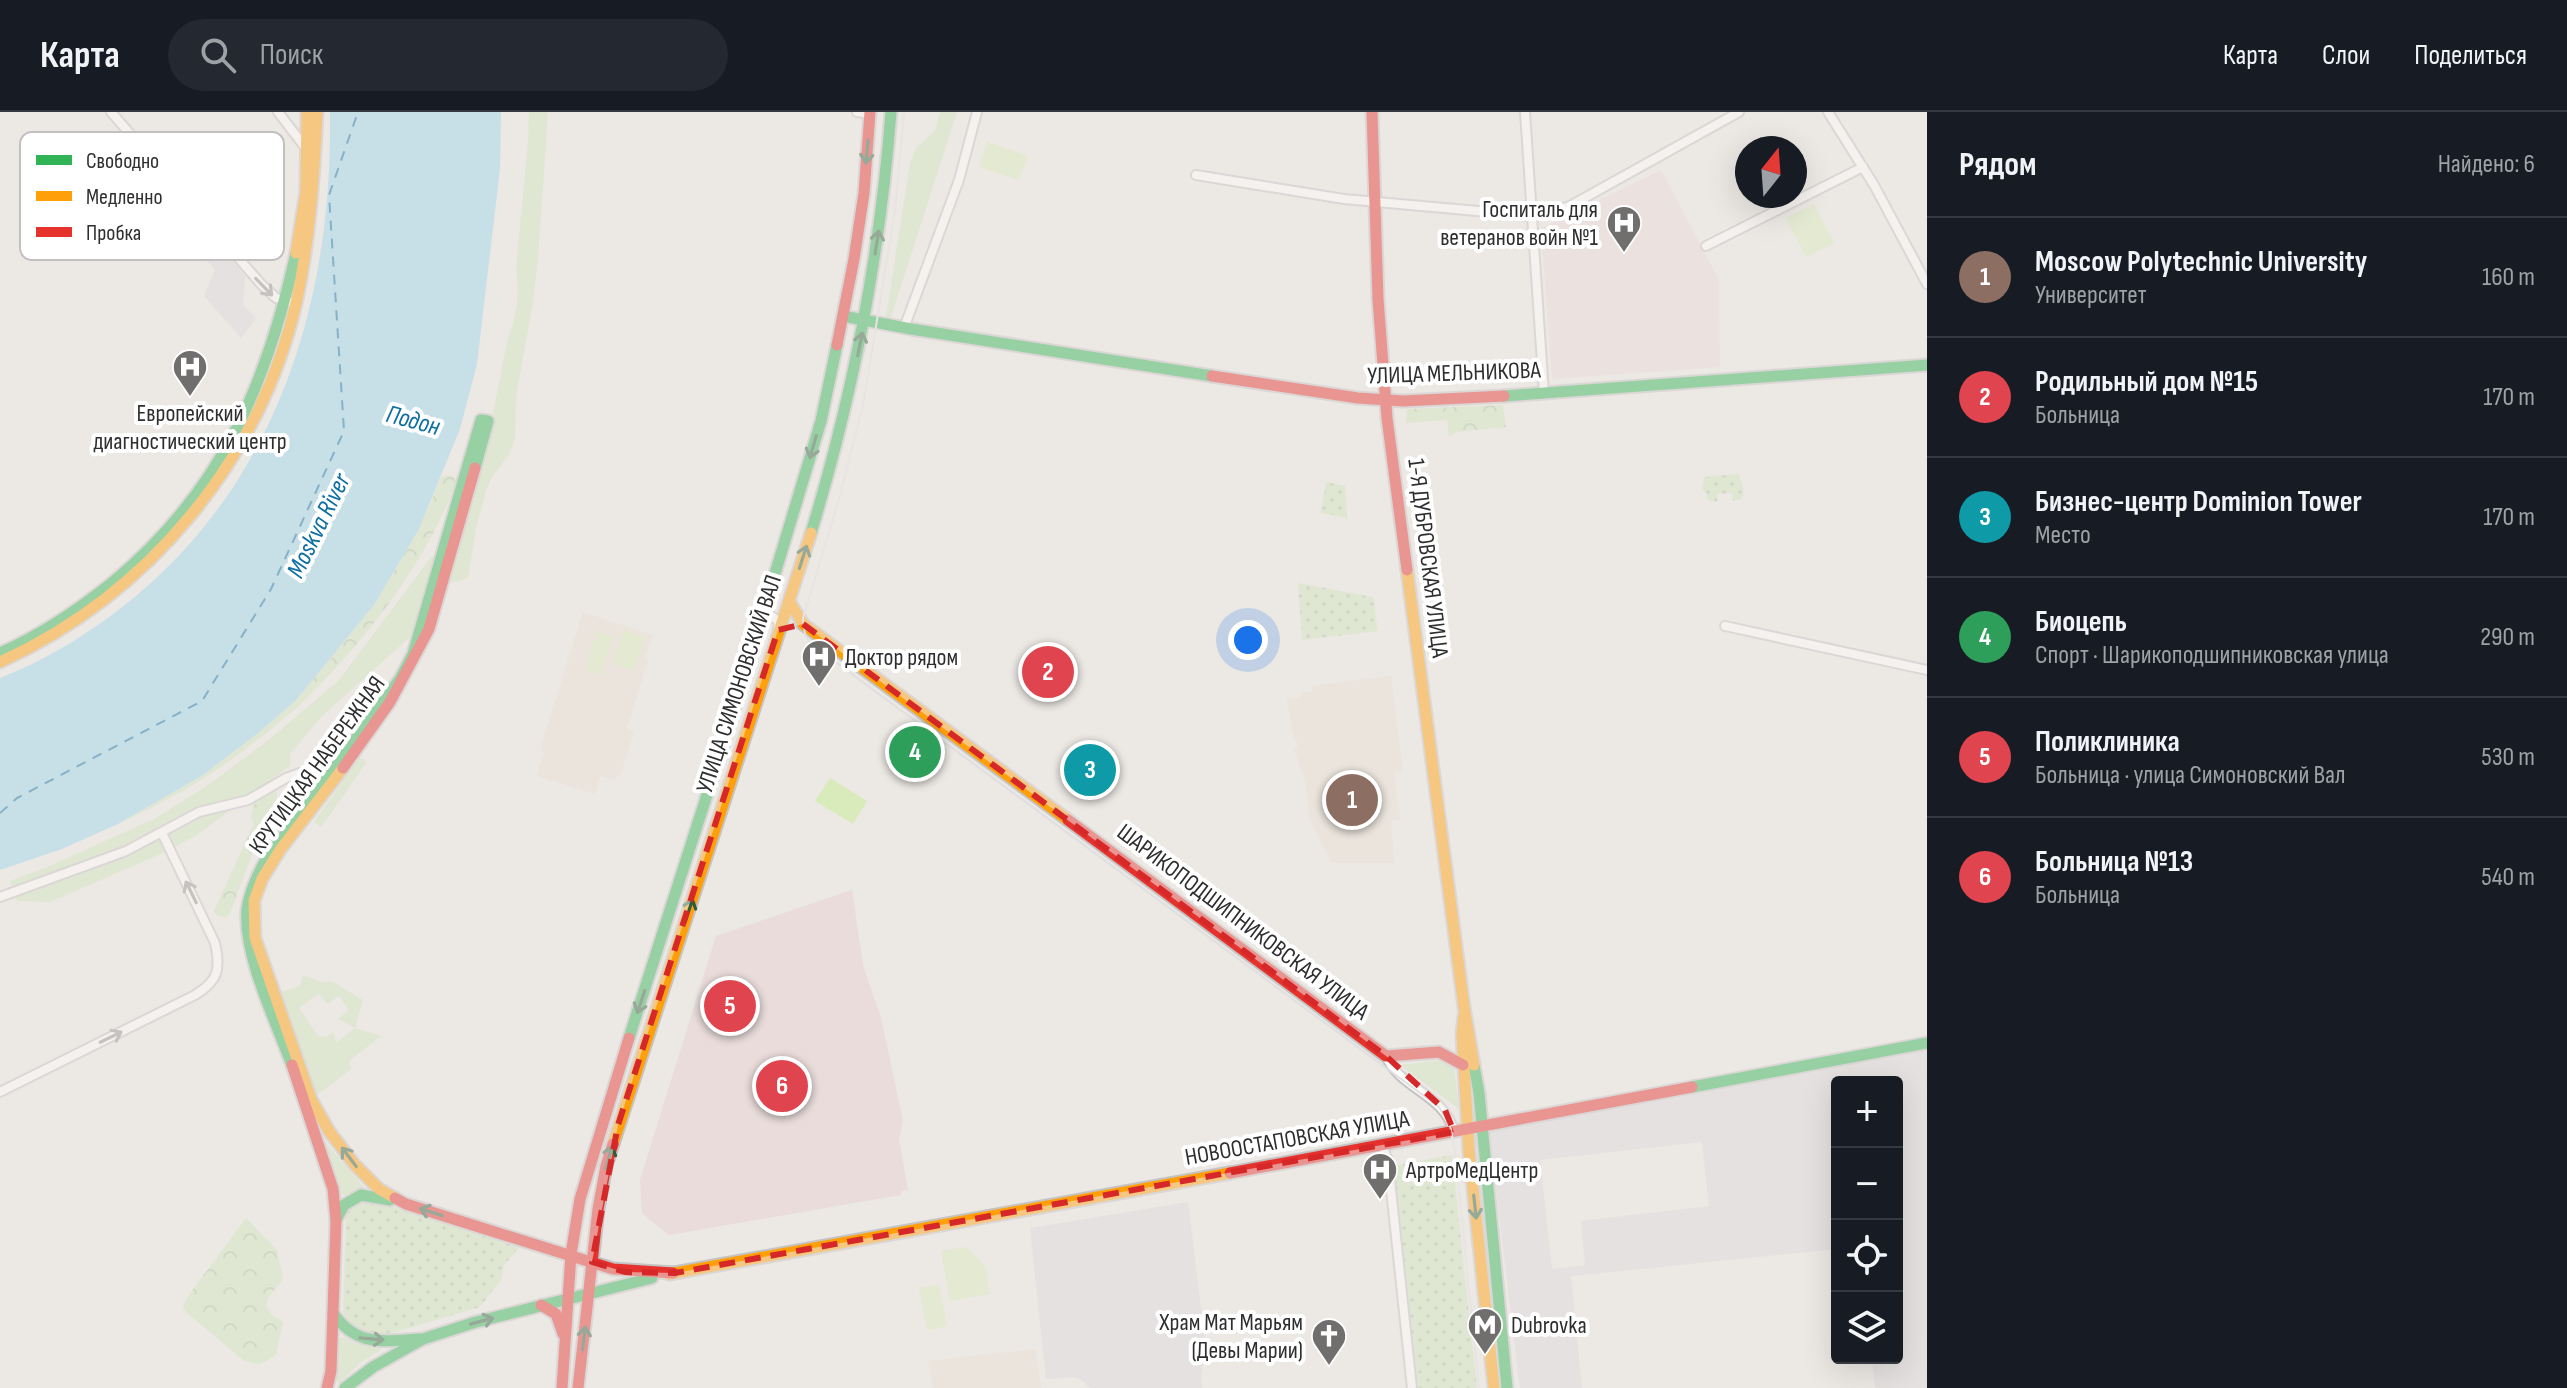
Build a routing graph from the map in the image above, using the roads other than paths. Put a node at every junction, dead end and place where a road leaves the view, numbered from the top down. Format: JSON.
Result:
{"nodes":[{"id":1,"x":111,"y":112,"type":"edge"},
{"id":2,"x":307,"y":112,"type":"edge"},
{"id":3,"x":317,"y":112,"type":"edge"},
{"id":4,"x":857,"y":112,"type":"edge"},
{"id":5,"x":891,"y":112,"type":"edge"},
{"id":6,"x":977,"y":112,"type":"edge"},
{"id":7,"x":1372,"y":112,"type":"edge"},
{"id":8,"x":1525,"y":112,"type":"edge"},
{"id":9,"x":1739,"y":112,"type":"edge"},
{"id":10,"x":1828,"y":112,"type":"edge"},
{"id":11,"x":870,"y":113,"type":"edge"},
{"id":12,"x":280,"y":114,"type":"edge"},
{"id":13,"x":128,"y":132,"type":"edge"},
{"id":14,"x":307,"y":150,"type":"junction"},
{"id":15,"x":315,"y":161,"type":"junction"},
{"id":16,"x":1863,"y":167,"type":"junction"},
{"id":17,"x":1196,"y":175,"type":"dead end"},
{"id":18,"x":1374,"y":201,"type":"junction"},
{"id":19,"x":1533,"y":216,"type":"junction"},
{"id":20,"x":1706,"y":246,"type":"dead end"},
{"id":21,"x":240,"y":260,"type":"edge"},
{"id":22,"x":1927,"y":284,"type":"edge"},
{"id":23,"x":290,"y":302,"type":"junction"},
{"id":24,"x":843,"y":316,"type":"junction"},
{"id":25,"x":865,"y":319,"type":"junction"},
{"id":26,"x":904,"y":328,"type":"junction"},
{"id":27,"x":1927,"y":365,"type":"edge"},
{"id":28,"x":1544,"y":393,"type":"junction"},
{"id":29,"x":1385,"y":400,"type":"junction"},
{"id":30,"x":821,"y":419,"type":"junction"},
{"id":31,"x":484,"y":420,"type":"dead end"},
{"id":32,"x":842,"y":424,"type":"junction"},
{"id":33,"x":789,"y":601,"type":"junction"},
{"id":34,"x":68,"y":621,"type":"junction"},
{"id":35,"x":760,"y":624,"type":"junction"},
{"id":36,"x":803,"y":624,"type":"junction"},
{"id":37,"x":1725,"y":626,"type":"dead end"},
{"id":38,"x":778,"y":630,"type":"junction"},
{"id":39,"x":0,"y":653,"type":"edge"},
{"id":40,"x":0,"y":662,"type":"edge"},
{"id":41,"x":1927,"y":670,"type":"edge"},
{"id":42,"x":724,"y":741,"type":"junction"},
{"id":43,"x":742,"y":747,"type":"junction"},
{"id":44,"x":326,"y":784,"type":"junction"},
{"id":45,"x":162,"y":833,"type":"junction"},
{"id":46,"x":0,"y":897,"type":"edge"},
{"id":47,"x":1464,"y":1007,"type":"junction"},
{"id":48,"x":1462,"y":1034,"type":"junction"},
{"id":49,"x":1927,"y":1043,"type":"edge"},
{"id":50,"x":1439,"y":1052,"type":"junction"},
{"id":51,"x":1386,"y":1056,"type":"junction"},
{"id":52,"x":1463,"y":1065,"type":"junction"},
{"id":53,"x":0,"y":1092,"type":"edge"},
{"id":54,"x":1482,"y":1127,"type":"junction"},
{"id":55,"x":1468,"y":1129,"type":"junction"},
{"id":56,"x":1454,"y":1132,"type":"junction"},
{"id":57,"x":1382,"y":1145,"type":"junction"},
{"id":58,"x":580,"y":1199,"type":"junction"},
{"id":59,"x":406,"y":1204,"type":"junction"},
{"id":60,"x":599,"y":1204,"type":"junction"},
{"id":61,"x":336,"y":1221,"type":"junction"},
{"id":62,"x":571,"y":1254,"type":"junction"},
{"id":63,"x":592,"y":1262,"type":"junction"},
{"id":64,"x":673,"y":1273,"type":"junction"},
{"id":65,"x":589,"y":1293,"type":"junction"},
{"id":66,"x":568,"y":1298,"type":"junction"},
{"id":67,"x":541,"y":1305,"type":"junction"},
{"id":68,"x":333,"y":1313,"type":"junction"},
{"id":69,"x":423,"y":1339,"type":"junction"},
{"id":70,"x":565,"y":1344,"type":"junction"},
{"id":71,"x":346,"y":1387,"type":"edge"},
{"id":72,"x":327,"y":1388,"type":"edge"},
{"id":73,"x":562,"y":1388,"type":"edge"},
{"id":74,"x":578,"y":1388,"type":"edge"},
{"id":75,"x":1412,"y":1388,"type":"edge"},
{"id":76,"x":1494,"y":1388,"type":"edge"},
{"id":77,"x":1507,"y":1388,"type":"edge"}],
"edges":[{"from":1,"to":13,"type":"street","one_way":true},
{"from":2,"to":12,"type":"street"},
{"from":2,"to":14,"type":"main road"},
{"from":3,"to":15,"type":"main road"},
{"from":4,"to":11,"type":"street"},
{"from":25,"to":5,"type":"main road","name":"УЛИЦА СИМОНОВСКИЙ ВАЛ","one_way":true},
{"from":6,"to":26,"type":"street"},
{"from":7,"to":18,"type":"main road","name":"1-Я ДУБРОВСКАЯ УЛИЦА"},
{"from":8,"to":19,"type":"street"},
{"from":9,"to":19,"type":"street"},
{"from":10,"to":16,"type":"street"},
{"from":11,"to":24,"type":"main road","name":"УЛИЦА СИМОНОВСКИЙ ВАЛ","one_way":true},
{"from":12,"to":14,"type":"street"},
{"from":14,"to":15,"type":"street"},
{"from":14,"to":23,"type":"main road"},
{"from":15,"to":23,"type":"main road"},
{"from":16,"to":20,"type":"street"},
{"from":16,"to":22,"type":"street"},
{"from":17,"to":18,"type":"street"},
{"from":18,"to":19,"type":"street"},
{"from":18,"to":29,"type":"main road","name":"1-Я ДУБРОВСКАЯ УЛИЦА"},
{"from":19,"to":28,"type":"street"},
{"from":21,"to":23,"type":"street","one_way":true},
{"from":23,"to":34,"type":"main road"},
{"from":24,"to":25,"type":"main road","name":"УЛИЦА МЕЛЬНИКОВА"},
{"from":24,"to":30,"type":"main road","name":"УЛИЦА СИМОНОВСКИЙ ВАЛ"},
{"from":25,"to":26,"type":"main road","name":"УЛИЦА МЕЛЬНИКОВА"},
{"from":32,"to":25,"type":"main road","name":"УЛИЦА СИМОНОВСКИЙ ВАЛ","one_way":true},
{"from":26,"to":29,"type":"main road","name":"УЛИЦА МЕЛЬНИКОВА"},
{"from":27,"to":28,"type":"main road","name":"УЛИЦА МЕЛЬНИКОВА"},
{"from":28,"to":29,"type":"main road","name":"УЛИЦА МЕЛЬНИКОВА"},
{"from":29,"to":47,"type":"main road","name":"1-Я ДУБРОВСКАЯ УЛИЦА"},
{"from":30,"to":32,"type":"main road"},
{"from":30,"to":35,"type":"main road","name":"УЛИЦА СИМОНОВСКИЙ ВАЛ","one_way":true},
{"from":31,"to":44,"type":"main road","name":"КРУТИЦКАЯ НАБЕРЕЖНАЯ"},
{"from":33,"to":32,"type":"main road","name":"УЛИЦА СИМОНОВСКИЙ ВАЛ","one_way":true},
{"from":33,"to":36,"type":"main road"},
{"from":33,"to":38,"type":"main road","name":"УЛИЦА СИМОНОВСКИЙ ВАЛ"},
{"from":34,"to":39,"type":"main road"},
{"from":34,"to":40,"type":"main road"},
{"from":35,"to":38,"type":"street"},
{"from":35,"to":42,"type":"main road","name":"УЛИЦА СИМОНОВСКИЙ ВАЛ"},
{"from":36,"to":38,"type":"main road"},
{"from":36,"to":51,"type":"main road","name":"ШАРИКОПОДШИПНИКОВСКАЯ УЛИЦА"},
{"from":37,"to":41,"type":"street"},
{"from":38,"to":43,"type":"main road","name":"УЛИЦА СИМОНОВСКИЙ ВАЛ"},
{"from":42,"to":43,"type":"main road"},
{"from":42,"to":58,"type":"main road","name":"УЛИЦА СИМОНОВСКИЙ ВАЛ","one_way":true},
{"from":60,"to":43,"type":"main road","name":"УЛИЦА СИМОНОВСКИЙ ВАЛ","one_way":true},
{"from":44,"to":45,"type":"street"},
{"from":59,"to":44,"type":"main road","name":"КРУТИЦКАЯ НАБЕРЕЖНАЯ","one_way":true},
{"from":44,"to":61,"type":"main road","name":"КРУТИЦКАЯ НАБЕРЕЖНАЯ"},
{"from":45,"to":46,"type":"street"},
{"from":53,"to":45,"type":"street","one_way":true},
{"from":47,"to":48,"type":"main road","name":"1-Я ДУБРОВСКАЯ УЛИЦА"},
{"from":47,"to":54,"type":"main road","name":"1-Я ДУБРОВСКАЯ УЛИЦА"},
{"from":48,"to":50,"type":"main road"},
{"from":48,"to":52,"type":"main road","name":"1-Я ДУБРОВСКАЯ УЛИЦА"},
{"from":49,"to":54,"type":"main road","name":"НОВООСТАПОВСКАЯ УЛИЦА"},
{"from":50,"to":51,"type":"main road"},
{"from":50,"to":52,"type":"main road"},
{"from":51,"to":56,"type":"street","name":"ШАРИКОПОДШИПНИКОВСКАЯ УЛИЦА"},
{"from":52,"to":55,"type":"main road","name":"1-Я ДУБРОВСКАЯ УЛИЦА"},
{"from":54,"to":55,"type":"main road","name":"НОВООСТАПОВСКАЯ УЛИЦА"},
{"from":54,"to":77,"type":"main road"},
{"from":55,"to":56,"type":"main road","name":"НОВООСТАПОВСКАЯ УЛИЦА"},
{"from":55,"to":76,"type":"main road","one_way":true},
{"from":56,"to":57,"type":"main road","name":"НОВООСТАПОВСКАЯ УЛИЦА"},
{"from":57,"to":64,"type":"main road","name":"НОВООСТАПОВСКАЯ УЛИЦА"},
{"from":57,"to":75,"type":"street"},
{"from":58,"to":60,"type":"street"},
{"from":58,"to":62,"type":"main road","name":"УЛИЦА СИМОНОВСКИЙ ВАЛ"},
{"from":59,"to":61,"type":"main road"},
{"from":62,"to":59,"type":"main road","name":"НОВООСТАПОВСКАЯ УЛИЦА","one_way":true},
{"from":60,"to":63,"type":"main road","name":"УЛИЦА СИМОНОВСКИЙ ВАЛ"},
{"from":61,"to":68,"type":"main road","name":"КРУТИЦКАЯ НАБЕРЕЖНАЯ"},
{"from":62,"to":63,"type":"main road","name":"НОВООСТАПОВСКАЯ УЛИЦА"},
{"from":62,"to":66,"type":"main road","name":"УЛИЦА СИМОНОВСКИЙ ВАЛ"},
{"from":63,"to":64,"type":"main road","name":"НОВООСТАПОВСКАЯ УЛИЦА"},
{"from":63,"to":65,"type":"main road","name":"УЛИЦА СИМОНОВСКИЙ ВАЛ"},
{"from":64,"to":65,"type":"main road","name":"НОВООСТАПОВСКАЯ УЛИЦА"},
{"from":65,"to":66,"type":"main road","name":"НОВООСТАПОВСКАЯ УЛИЦА"},
{"from":74,"to":65,"type":"main road","name":"УЛИЦА СИМОНОВСКИЙ ВАЛ","one_way":true},
{"from":66,"to":67,"type":"main road","name":"НОВООСТАПОВСКАЯ УЛИЦА"},
{"from":66,"to":70,"type":"main road","name":"УЛИЦА СИМОНОВСКИЙ ВАЛ"},
{"from":69,"to":67,"type":"main road","name":"НОВООСТАПОВСКАЯ УЛИЦА","one_way":true},
{"from":67,"to":70,"type":"main road"},
{"from":68,"to":69,"type":"main road","one_way":true},
{"from":68,"to":72,"type":"main road","name":"КРУТИЦКАЯ НАБЕРЕЖНАЯ"},
{"from":69,"to":71,"type":"main road"},
{"from":70,"to":73,"type":"main road","name":"УЛИЦА СИМОНОВСКИЙ ВАЛ"}]}
